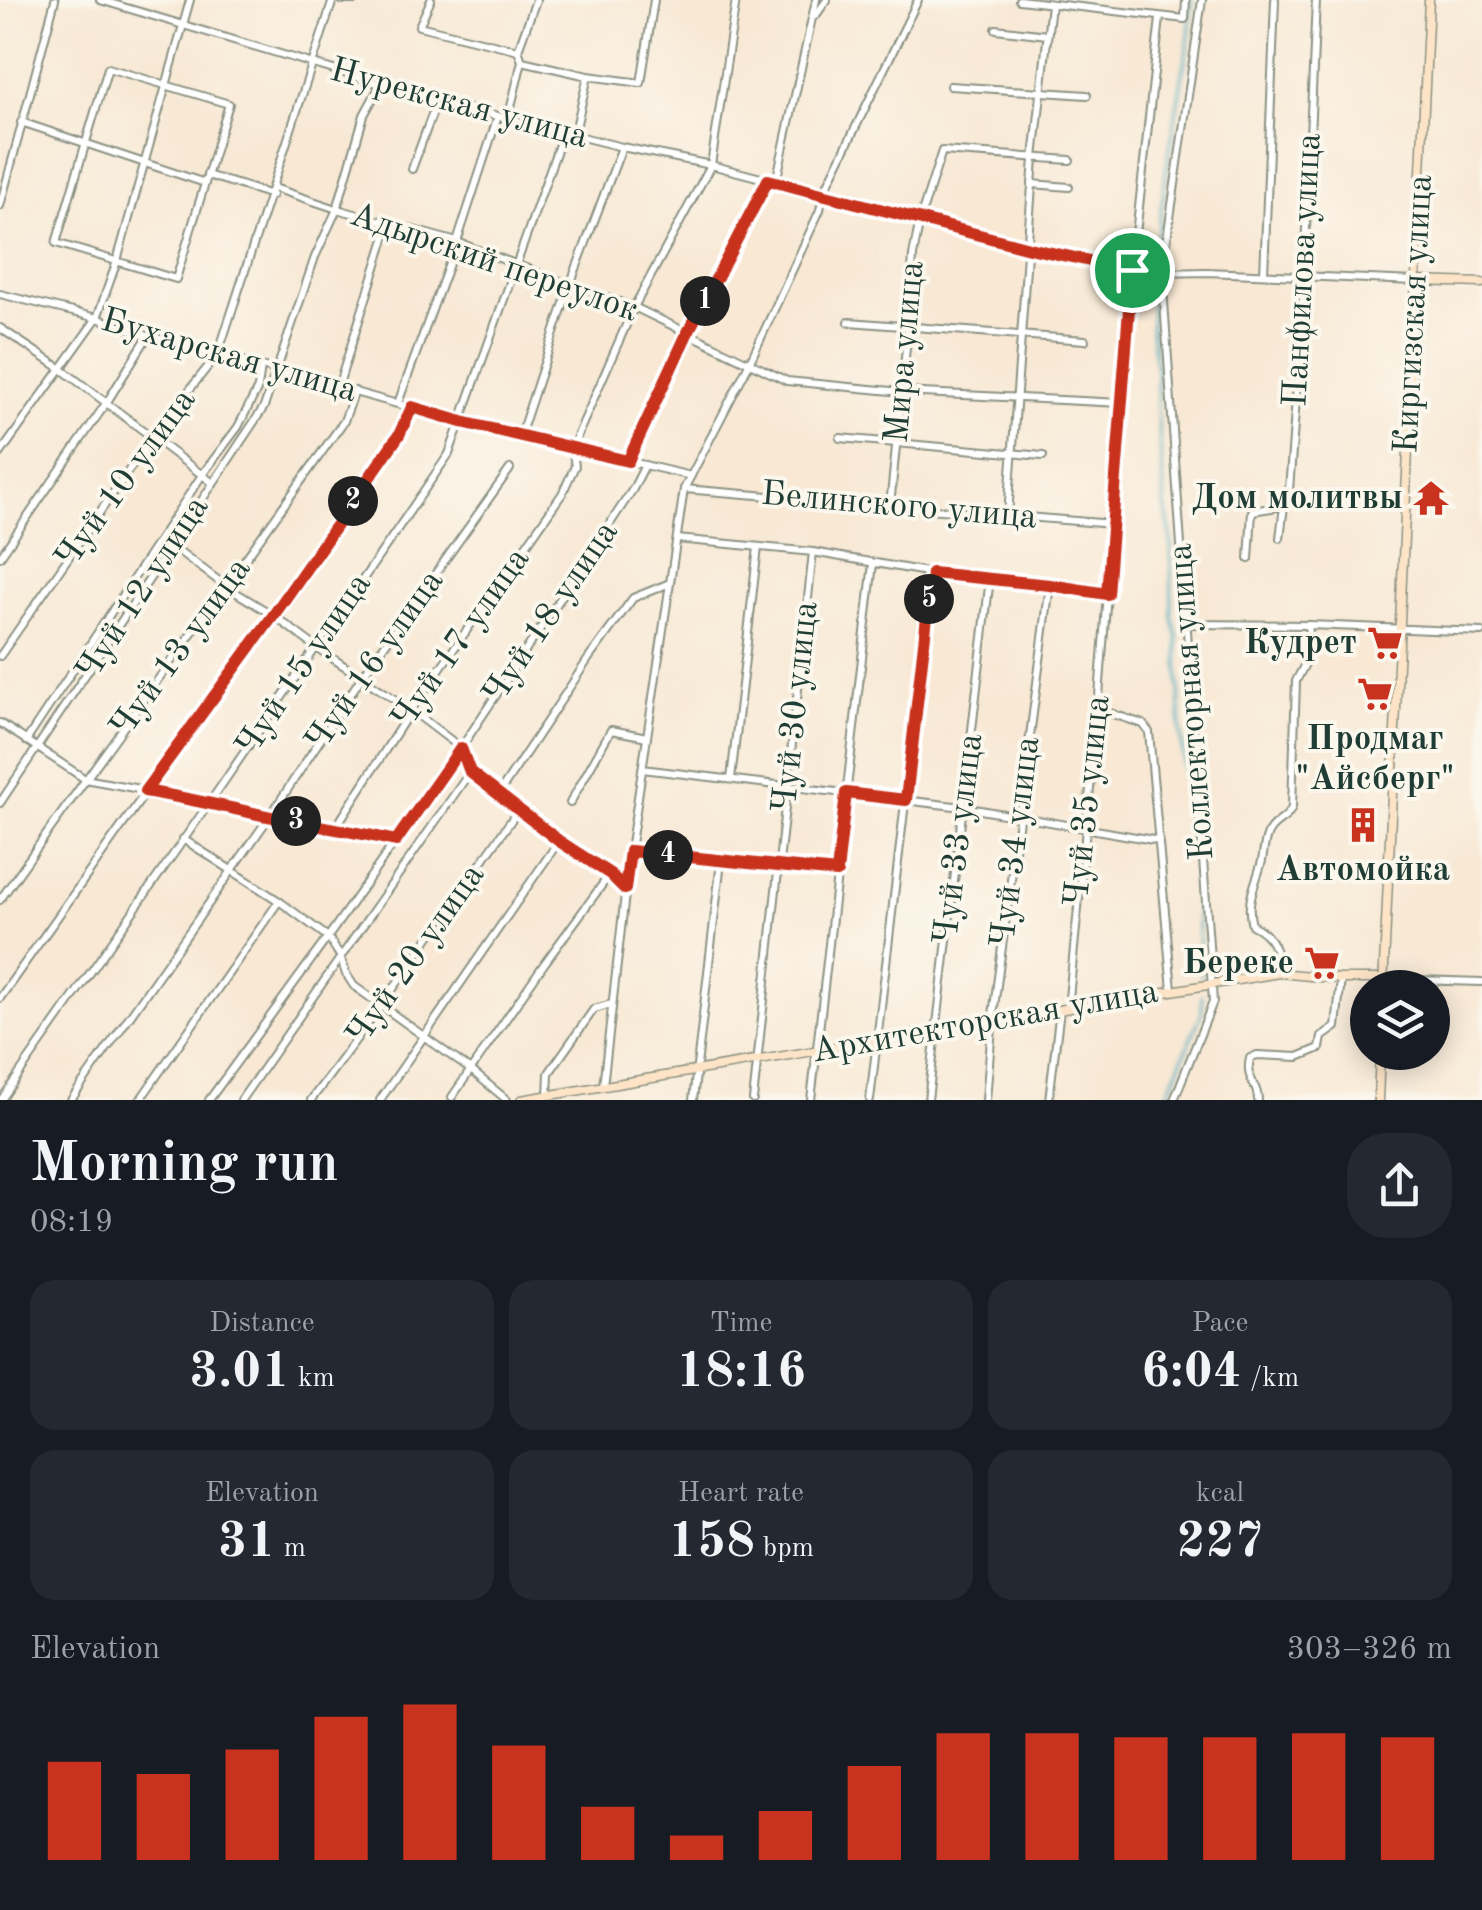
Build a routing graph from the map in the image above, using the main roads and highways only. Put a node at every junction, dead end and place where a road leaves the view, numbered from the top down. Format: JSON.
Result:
{"nodes":[{"id":1,"x":1430,"y":0,"type":"edge"},
{"id":2,"x":1416,"y":280,"type":"junction"},
{"id":3,"x":1482,"y":283,"type":"edge"},
{"id":4,"x":1384,"y":970,"type":"edge"},
{"id":5,"x":1350,"y":979,"type":"edge"},
{"id":6,"x":1379,"y":1070,"type":"edge"},
{"id":7,"x":602,"y":1088,"type":"junction"},
{"id":8,"x":579,"y":1096,"type":"edge"},
{"id":9,"x":521,"y":1100,"type":"edge"},
{"id":10,"x":601,"y":1100,"type":"edge"},
{"id":11,"x":1378,"y":1100,"type":"edge"}],
"edges":[{"from":1,"to":2,"type":"main road","name":"Киргизская улица"},
{"from":2,"to":3,"type":"main road"},
{"from":2,"to":4,"type":"main road","name":"Киргизская улица"},
{"from":5,"to":7,"type":"main road","name":"Архитекторская улица"},
{"from":6,"to":11,"type":"main road"},
{"from":7,"to":8,"type":"main road","name":"Архитекторская улица"},
{"from":7,"to":10,"type":"main road"},
{"from":8,"to":9,"type":"main road","name":"Архитекторская улица"}]}
